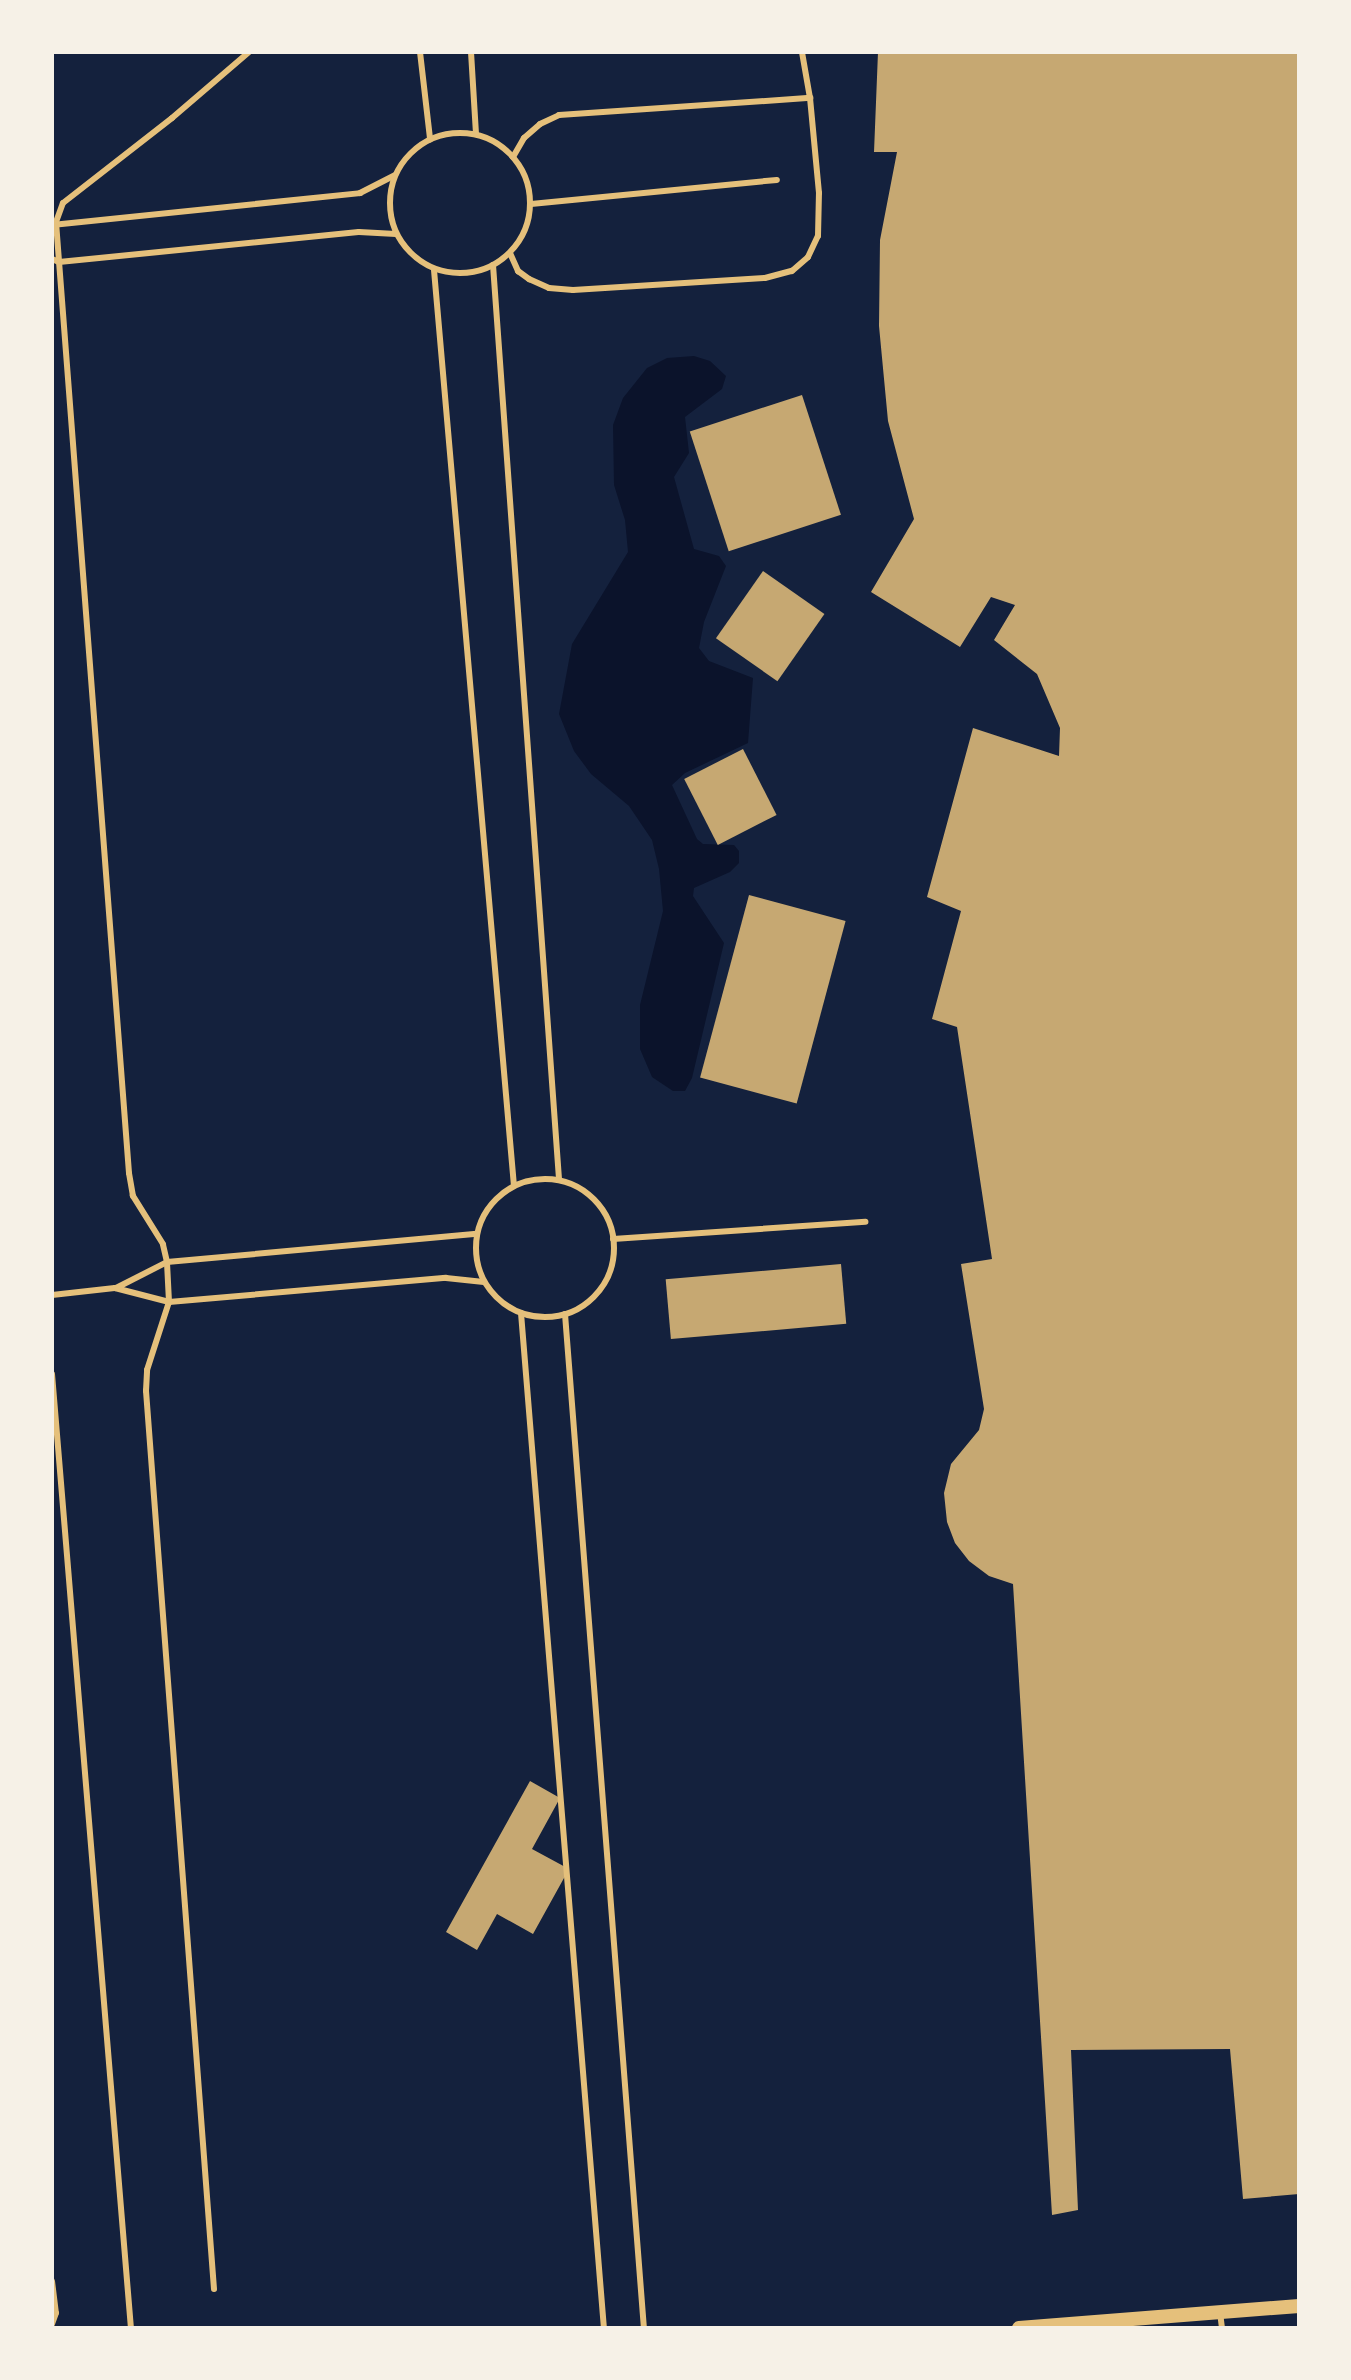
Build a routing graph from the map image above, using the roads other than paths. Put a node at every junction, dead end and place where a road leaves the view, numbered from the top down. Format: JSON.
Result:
{"nodes":[{"id":1,"x":249,"y":52,"type":"edge"},
{"id":2,"x":420,"y":52,"type":"edge"},
{"id":3,"x":471,"y":52,"type":"edge"},
{"id":4,"x":802,"y":52,"type":"edge"},
{"id":5,"x":810,"y":98,"type":"junction"},
{"id":6,"x":476,"y":134,"type":"junction"},
{"id":7,"x":430,"y":139,"type":"junction"},
{"id":8,"x":513,"y":157,"type":"junction"},
{"id":9,"x":395,"y":175,"type":"junction"},
{"id":10,"x":777,"y":180,"type":"dead end"},
{"id":11,"x":52,"y":198,"type":"edge"},
{"id":12,"x":63,"y":203,"type":"junction"},
{"id":13,"x":531,"y":204,"type":"junction"},
{"id":14,"x":54,"y":223,"type":"edge"},
{"id":15,"x":396,"y":234,"type":"junction"},
{"id":16,"x":510,"y":253,"type":"junction"},
{"id":17,"x":56,"y":260,"type":"edge"},
{"id":18,"x":493,"y":265,"type":"junction"},
{"id":19,"x":434,"y":270,"type":"junction"},
{"id":20,"x":559,"y":1180,"type":"junction"},
{"id":21,"x":514,"y":1186,"type":"junction"},
{"id":22,"x":865,"y":1222,"type":"dead end"},
{"id":23,"x":477,"y":1234,"type":"junction"},
{"id":24,"x":613,"y":1239,"type":"junction"},
{"id":25,"x":167,"y":1262,"type":"junction"},
{"id":26,"x":484,"y":1282,"type":"junction"},
{"id":27,"x":115,"y":1288,"type":"junction"},
{"id":28,"x":52,"y":1295,"type":"edge"},
{"id":29,"x":169,"y":1302,"type":"junction"},
{"id":30,"x":521,"y":1313,"type":"junction"},
{"id":31,"x":565,"y":1314,"type":"junction"},
{"id":32,"x":52,"y":1374,"type":"edge"},
{"id":33,"x":52,"y":2281,"type":"edge"},
{"id":34,"x":214,"y":2289,"type":"dead end"},
{"id":35,"x":1299,"y":2306,"type":"edge"},
{"id":36,"x":1220,"y":2312,"type":"junction"},
{"id":37,"x":52,"y":2324,"type":"edge"},
{"id":38,"x":131,"y":2328,"type":"edge"},
{"id":39,"x":604,"y":2328,"type":"edge"},
{"id":40,"x":644,"y":2328,"type":"edge"},
{"id":41,"x":1019,"y":2328,"type":"edge"},
{"id":42,"x":1222,"y":2328,"type":"edge"}],
"edges":[{"from":1,"to":12,"type":"lane"},
{"from":2,"to":7,"type":"lane"},
{"from":3,"to":6,"type":"lane"},
{"from":4,"to":5,"type":"lane"},
{"from":5,"to":8,"type":"lane"},
{"from":5,"to":16,"type":"lane"},
{"from":6,"to":7,"type":"lane"},
{"from":6,"to":8,"type":"lane"},
{"from":7,"to":9,"type":"lane"},
{"from":8,"to":13,"type":"lane"},
{"from":9,"to":14,"type":"lane"},
{"from":9,"to":15,"type":"lane"},
{"from":10,"to":13,"type":"lane"},
{"from":11,"to":12,"type":"lane"},
{"from":12,"to":14,"type":"lane"},
{"from":13,"to":16,"type":"lane"},
{"from":14,"to":17,"type":"lane"},
{"from":15,"to":17,"type":"lane"},
{"from":15,"to":19,"type":"lane"},
{"from":16,"to":18,"type":"lane"},
{"from":17,"to":25,"type":"lane"},
{"from":18,"to":19,"type":"lane"},
{"from":18,"to":20,"type":"lane"},
{"from":19,"to":21,"type":"lane"},
{"from":20,"to":21,"type":"lane"},
{"from":20,"to":24,"type":"lane"},
{"from":21,"to":23,"type":"lane"},
{"from":22,"to":24,"type":"lane"},
{"from":23,"to":25,"type":"lane"},
{"from":23,"to":26,"type":"lane"},
{"from":24,"to":31,"type":"lane"},
{"from":25,"to":27,"type":"lane"},
{"from":25,"to":29,"type":"lane"},
{"from":26,"to":29,"type":"lane"},
{"from":26,"to":30,"type":"lane"},
{"from":27,"to":28,"type":"lane"},
{"from":27,"to":29,"type":"lane"},
{"from":29,"to":34,"type":"lane"},
{"from":30,"to":31,"type":"lane"},
{"from":30,"to":39,"type":"lane"},
{"from":31,"to":40,"type":"lane"},
{"from":32,"to":38,"type":"lane"},
{"from":33,"to":37,"type":"lane"},
{"from":35,"to":36,"type":"street"},
{"from":36,"to":41,"type":"street"},
{"from":36,"to":42,"type":"lane"}]}
